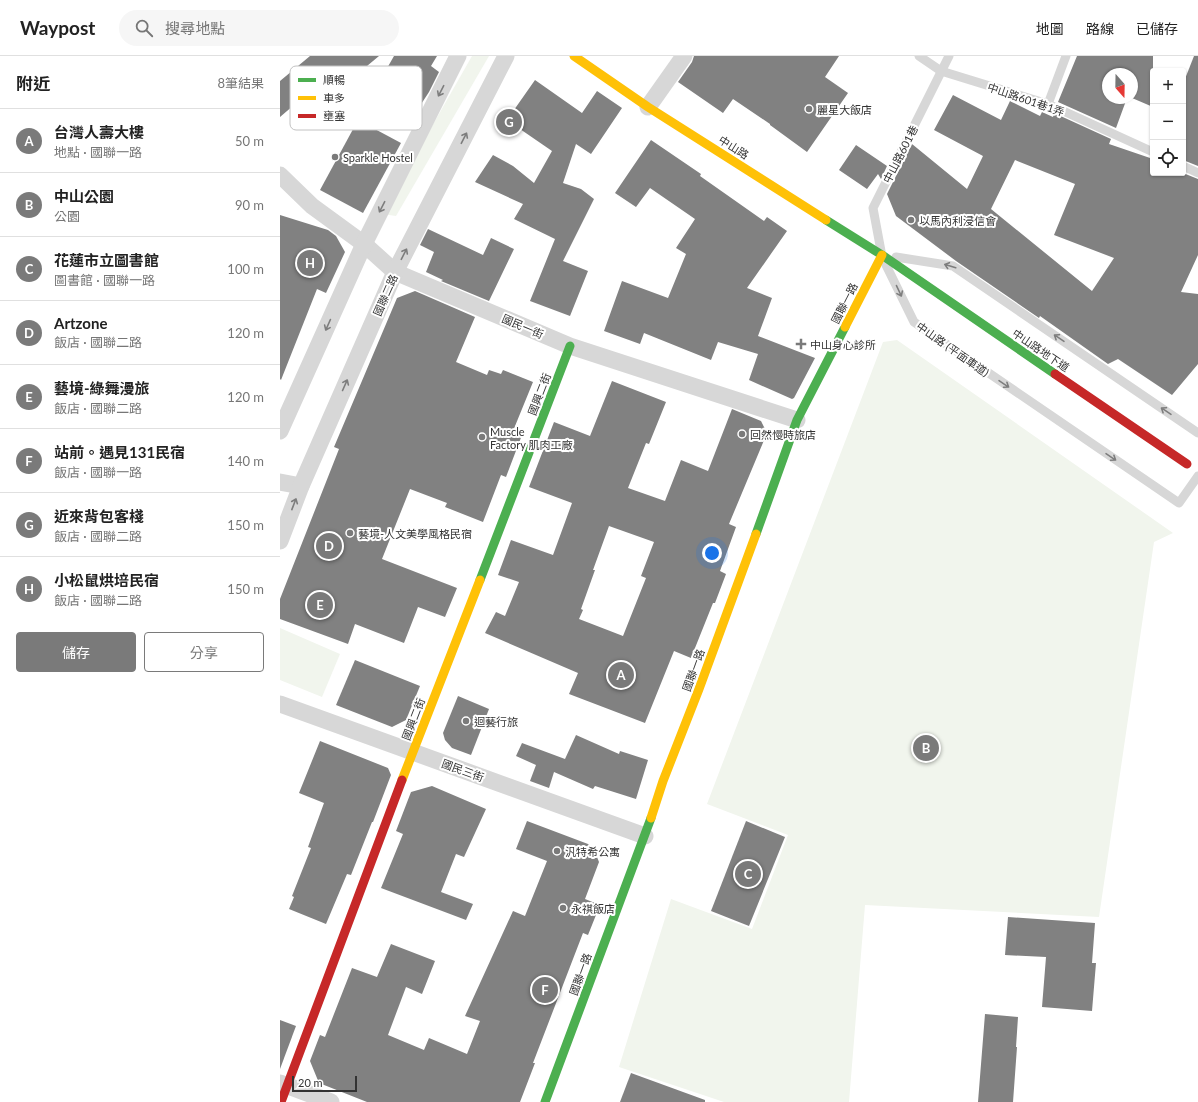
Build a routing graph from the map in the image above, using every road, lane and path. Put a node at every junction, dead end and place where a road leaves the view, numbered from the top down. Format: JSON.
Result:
{"nodes":[{"id":1,"x":458,"y":56,"type":"edge"},
{"id":2,"x":506,"y":56,"type":"edge"},
{"id":3,"x":574,"y":56,"type":"edge"},
{"id":4,"x":684,"y":56,"type":"edge"},
{"id":5,"x":920,"y":56,"type":"edge"},
{"id":6,"x":948,"y":56,"type":"edge"},
{"id":7,"x":1066,"y":56,"type":"edge"},
{"id":8,"x":941,"y":71,"type":"junction"},
{"id":9,"x":1048,"y":104,"type":"junction"},
{"id":10,"x":648,"y":107,"type":"junction"},
{"id":11,"x":422,"y":128,"type":"edge"},
{"id":12,"x":421,"y":130,"type":"edge"},
{"id":13,"x":1150,"y":151,"type":"edge"},
{"id":14,"x":1186,"y":167,"type":"edge"},
{"id":15,"x":1198,"y":172,"type":"edge"},
{"id":16,"x":280,"y":175,"type":"edge"},
{"id":17,"x":364,"y":244,"type":"junction"},
{"id":18,"x":882,"y":255,"type":"junction"},
{"id":19,"x":394,"y":272,"type":"junction"},
{"id":20,"x":570,"y":346,"type":"junction"},
{"id":21,"x":797,"y":420,"type":"junction"},
{"id":22,"x":280,"y":431,"type":"edge"},
{"id":23,"x":1198,"y":433,"type":"edge"},
{"id":24,"x":1187,"y":464,"type":"dead end"},
{"id":25,"x":1198,"y":476,"type":"edge"},
{"id":26,"x":280,"y":482,"type":"edge"},
{"id":27,"x":301,"y":486,"type":"junction"},
{"id":28,"x":280,"y":541,"type":"edge"},
{"id":29,"x":280,"y":704,"type":"edge"},
{"id":30,"x":413,"y":752,"type":"junction"},
{"id":31,"x":645,"y":836,"type":"junction"},
{"id":32,"x":284,"y":1084,"type":"edge"},
{"id":33,"x":281,"y":1102,"type":"edge"},
{"id":34,"x":331,"y":1102,"type":"edge"},
{"id":35,"x":546,"y":1102,"type":"edge"}],
"edges":[{"from":1,"to":11,"type":"street","one_way":true},
{"from":19,"to":2,"type":"street","name":"國聯二路","one_way":true},
{"from":3,"to":10,"type":"street","name":"中山路"},
{"from":4,"to":10,"type":"street"},
{"from":5,"to":8,"type":"lane","name":"中山路601巷1弄"},
{"from":6,"to":8,"type":"lane","name":"中山路601巷"},
{"from":7,"to":9,"type":"lane"},
{"from":8,"to":9,"type":"lane","name":"中山路601巷1弄"},
{"from":8,"to":18,"type":"lane","name":"中山路601巷"},
{"from":9,"to":13,"type":"lane","name":"中山路601巷1弄"},
{"from":10,"to":18,"type":"street","name":"中山路"},
{"from":12,"to":17,"type":"street","one_way":true},
{"from":14,"to":15,"type":"lane"},
{"from":16,"to":17,"type":"street","name":"國民一街"},
{"from":17,"to":19,"type":"street","name":"國民一街"},
{"from":17,"to":22,"type":"street","one_way":true},
{"from":18,"to":21,"type":"street","name":"國聯一路"},
{"from":23,"to":18,"type":"lane","one_way":true},
{"from":18,"to":24,"type":"street","name":"中山路地下道"},
{"from":18,"to":25,"type":"lane","name":"中山路 (平面車道)","one_way":true},
{"from":19,"to":20,"type":"street","name":"國民一街"},
{"from":27,"to":19,"type":"street","name":"國聯二路","one_way":true},
{"from":20,"to":21,"type":"street","name":"國民一街"},
{"from":20,"to":30,"type":"street","name":"國興二街"},
{"from":21,"to":31,"type":"street","name":"國聯一路"},
{"from":26,"to":27,"type":"street"},
{"from":28,"to":27,"type":"street","name":"國聯二路","one_way":true},
{"from":29,"to":30,"type":"street","name":"國民三街"},
{"from":30,"to":31,"type":"street","name":"國民三街"},
{"from":30,"to":32,"type":"street","name":"國興二街"},
{"from":31,"to":35,"type":"street","name":"國聯一路"},
{"from":32,"to":33,"type":"street","name":"國興二街"},
{"from":32,"to":34,"type":"street"}]}
